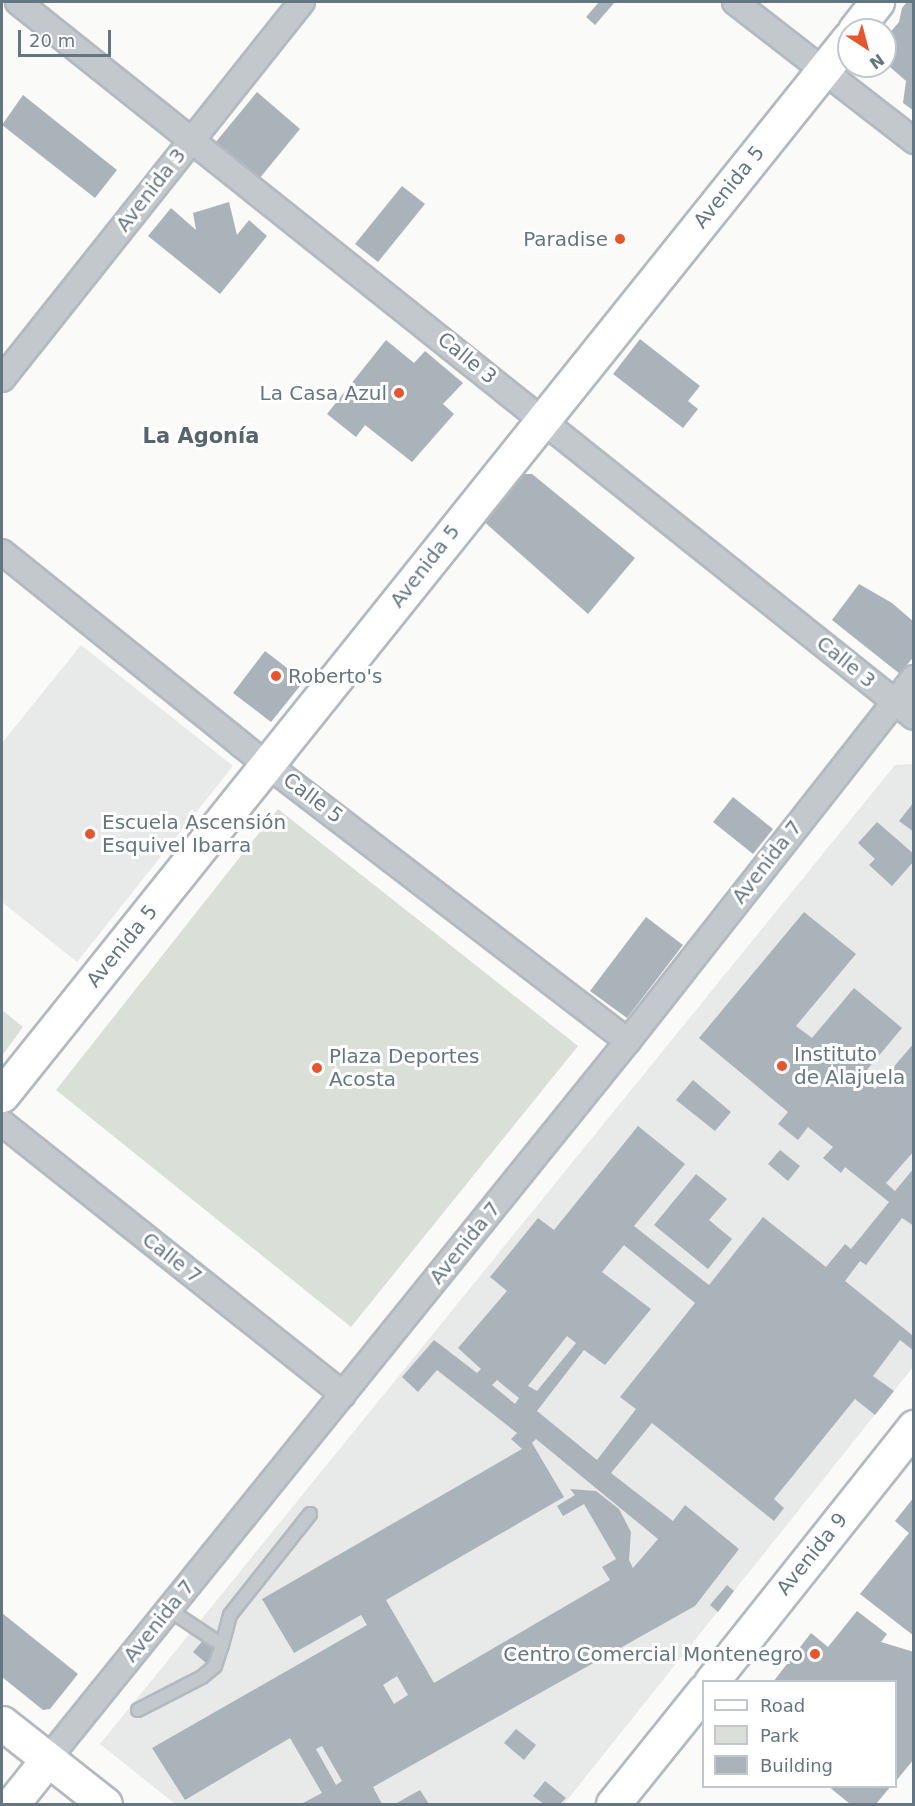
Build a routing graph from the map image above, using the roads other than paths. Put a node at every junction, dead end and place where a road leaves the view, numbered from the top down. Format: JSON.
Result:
{"nodes":[{"id":1,"x":18,"y":2,"type":"edge"},
{"id":2,"x":302,"y":2,"type":"edge"},
{"id":3,"x":735,"y":2,"type":"edge"},
{"id":4,"x":877,"y":2,"type":"edge"},
{"id":5,"x":864,"y":18,"type":"edge"},
{"id":6,"x":837,"y":53,"type":"edge"},
{"id":7,"x":824,"y":70,"type":"junction"},
{"id":8,"x":192,"y":139,"type":"junction"},
{"id":9,"x":914,"y":141,"type":"edge"},
{"id":10,"x":2,"y":379,"type":"edge"},
{"id":11,"x":542,"y":419,"type":"junction"},
{"id":12,"x":2,"y":552,"type":"edge"},
{"id":13,"x":914,"y":678,"type":"edge"},
{"id":14,"x":895,"y":702,"type":"junction"},
{"id":15,"x":914,"y":717,"type":"edge"},
{"id":16,"x":268,"y":764,"type":"junction"},
{"id":17,"x":628,"y":1041,"type":"junction"},
{"id":18,"x":2,"y":1095,"type":"edge"},
{"id":19,"x":2,"y":1124,"type":"edge"},
{"id":20,"x":343,"y":1394,"type":"junction"},
{"id":21,"x":914,"y":1427,"type":"edge"},
{"id":22,"x":310,"y":1514,"type":"dead end"},
{"id":23,"x":168,"y":1609,"type":"junction"},
{"id":24,"x":222,"y":1645,"type":"junction"},
{"id":25,"x":713,"y":1680,"type":"edge"},
{"id":26,"x":702,"y":1693,"type":"edge"},
{"id":27,"x":138,"y":1710,"type":"dead end"},
{"id":28,"x":2,"y":1723,"type":"edge"},
{"id":29,"x":47,"y":1760,"type":"junction"},
{"id":30,"x":12,"y":1804,"type":"edge"},
{"id":31,"x":105,"y":1804,"type":"edge"},
{"id":32,"x":613,"y":1804,"type":"edge"}],
"edges":[{"from":1,"to":8,"type":"street","name":"Calle 3"},
{"from":2,"to":8,"type":"street","name":"Avenida 3"},
{"from":3,"to":7,"type":"street"},
{"from":4,"to":5,"type":"street"},
{"from":6,"to":7,"type":"street","name":"Avenida 5"},
{"from":7,"to":9,"type":"street"},
{"from":7,"to":11,"type":"street","name":"Avenida 5"},
{"from":8,"to":10,"type":"street","name":"Avenida 3"},
{"from":8,"to":11,"type":"street","name":"Calle 3"},
{"from":11,"to":14,"type":"street","name":"Calle 3"},
{"from":11,"to":16,"type":"street","name":"Avenida 5"},
{"from":12,"to":16,"type":"street","name":"Calle 5"},
{"from":13,"to":14,"type":"street","name":"Avenida 7"},
{"from":14,"to":15,"type":"street","name":"Calle 3"},
{"from":14,"to":17,"type":"street","name":"Avenida 7"},
{"from":16,"to":17,"type":"street","name":"Calle 5"},
{"from":16,"to":18,"type":"street","name":"Avenida 5"},
{"from":17,"to":20,"type":"street","name":"Avenida 7"},
{"from":19,"to":20,"type":"street","name":"Calle 7"},
{"from":20,"to":23,"type":"street","name":"Avenida 7"},
{"from":21,"to":25,"type":"street","name":"Avenida 9"},
{"from":22,"to":24,"type":"lane"},
{"from":23,"to":24,"type":"lane"},
{"from":23,"to":29,"type":"street","name":"Avenida 7"},
{"from":24,"to":27,"type":"lane"},
{"from":26,"to":32,"type":"street"},
{"from":28,"to":29,"type":"street"},
{"from":29,"to":30,"type":"street","name":"Avenida 7"},
{"from":29,"to":31,"type":"street"}]}
